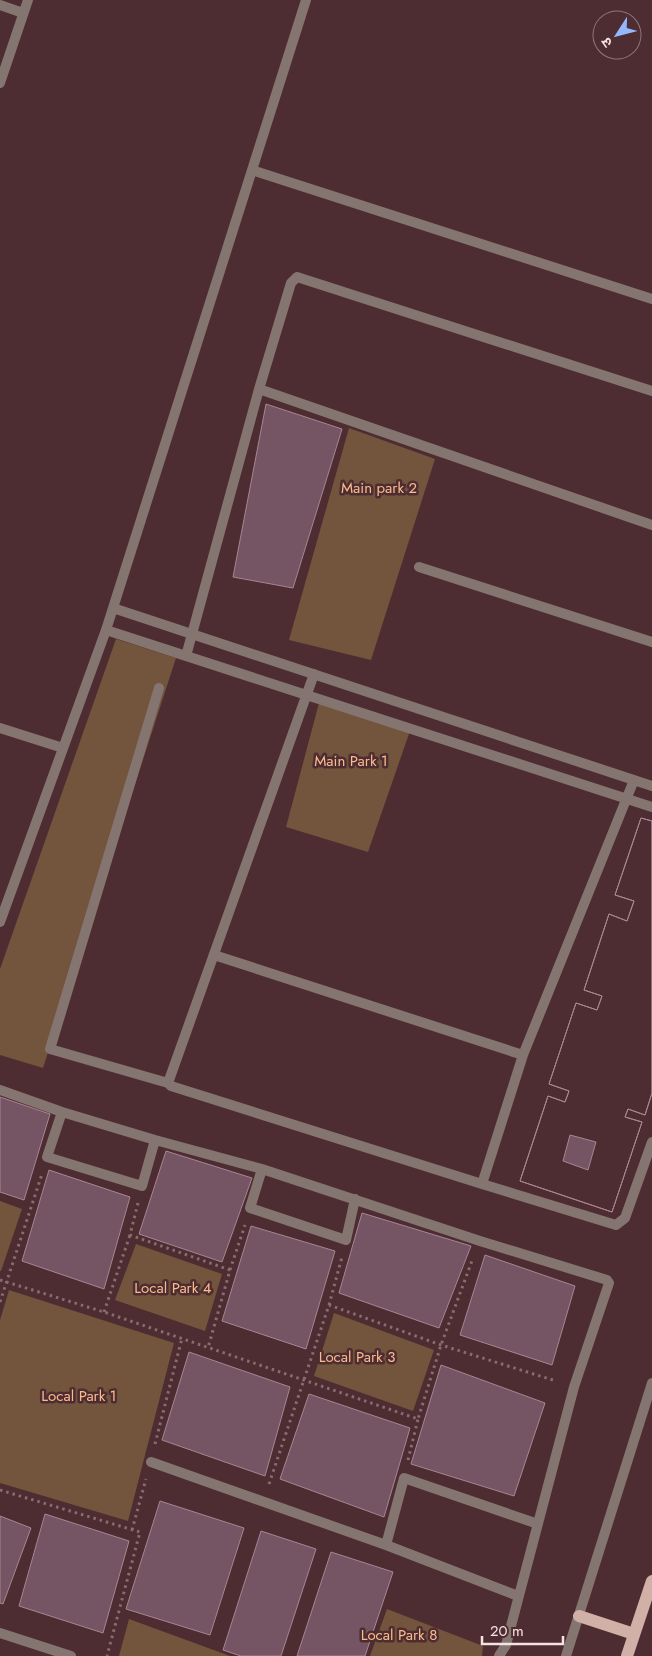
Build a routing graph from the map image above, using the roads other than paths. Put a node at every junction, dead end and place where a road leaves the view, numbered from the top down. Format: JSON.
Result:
{"nodes":[{"id":1,"x":28,"y":0,"type":"edge"},
{"id":2,"x":306,"y":0,"type":"edge"},
{"id":3,"x":0,"y":5,"type":"edge"},
{"id":4,"x":23,"y":12,"type":"junction"},
{"id":5,"x":0,"y":83,"type":"edge"},
{"id":6,"x":252,"y":170,"type":"junction"},
{"id":7,"x":652,"y":299,"type":"edge"},
{"id":8,"x":259,"y":389,"type":"junction"},
{"id":9,"x":652,"y":391,"type":"edge"},
{"id":10,"x":652,"y":525,"type":"edge"},
{"id":11,"x":419,"y":567,"type":"dead end"},
{"id":12,"x":114,"y":608,"type":"junction"},
{"id":13,"x":106,"y":630,"type":"junction"},
{"id":14,"x":192,"y":634,"type":"junction"},
{"id":15,"x":652,"y":642,"type":"edge"},
{"id":16,"x":186,"y":656,"type":"junction"},
{"id":17,"x":314,"y":674,"type":"junction"},
{"id":18,"x":159,"y":688,"type":"dead end"},
{"id":19,"x":307,"y":695,"type":"junction"},
{"id":20,"x":0,"y":728,"type":"edge"},
{"id":21,"x":62,"y":748,"type":"junction"},
{"id":22,"x":634,"y":780,"type":"junction"},
{"id":23,"x":652,"y":786,"type":"edge"},
{"id":24,"x":627,"y":799,"type":"junction"},
{"id":25,"x":652,"y":807,"type":"edge"},
{"id":26,"x":0,"y":922,"type":"edge"},
{"id":27,"x":214,"y":955,"type":"junction"},
{"id":28,"x":523,"y":1056,"type":"junction"},
{"id":29,"x":168,"y":1083,"type":"junction"},
{"id":30,"x":0,"y":1090,"type":"edge"},
{"id":31,"x":62,"y":1112,"type":"junction"},
{"id":32,"x":155,"y":1140,"type":"junction"},
{"id":33,"x":652,"y":1142,"type":"edge"},
{"id":34,"x":262,"y":1169,"type":"junction"},
{"id":35,"x":482,"y":1184,"type":"junction"},
{"id":36,"x":355,"y":1200,"type":"junction"},
{"id":37,"x":652,"y":1383,"type":"edge"},
{"id":38,"x":151,"y":1462,"type":"road end"},
{"id":39,"x":538,"y":1524,"type":"junction"},
{"id":40,"x":386,"y":1545,"type":"junction"},
{"id":41,"x":652,"y":1581,"type":"edge"},
{"id":42,"x":518,"y":1596,"type":"junction"},
{"id":43,"x":579,"y":1616,"type":"junction"},
{"id":44,"x":0,"y":1633,"type":"edge"},
{"id":45,"x":634,"y":1634,"type":"junction"},
{"id":46,"x":71,"y":1656,"type":"edge"},
{"id":47,"x":499,"y":1656,"type":"edge"},
{"id":48,"x":566,"y":1656,"type":"edge"},
{"id":49,"x":627,"y":1656,"type":"edge"}],
"edges":[{"from":1,"to":4,"type":"street"},
{"from":2,"to":6,"type":"street"},
{"from":3,"to":4,"type":"street"},
{"from":4,"to":5,"type":"street"},
{"from":6,"to":7,"type":"street"},
{"from":6,"to":12,"type":"street"},
{"from":8,"to":9,"type":"street"},
{"from":8,"to":10,"type":"street"},
{"from":8,"to":14,"type":"street"},
{"from":11,"to":15,"type":"street"},
{"from":12,"to":13,"type":"street"},
{"from":12,"to":14,"type":"street"},
{"from":13,"to":16,"type":"street"},
{"from":13,"to":21,"type":"street"},
{"from":14,"to":16,"type":"street"},
{"from":14,"to":17,"type":"street"},
{"from":16,"to":19,"type":"street"},
{"from":17,"to":19,"type":"street"},
{"from":17,"to":22,"type":"street"},
{"from":18,"to":29,"type":"street"},
{"from":19,"to":24,"type":"street"},
{"from":19,"to":27,"type":"street"},
{"from":20,"to":21,"type":"street"},
{"from":21,"to":26,"type":"street"},
{"from":22,"to":23,"type":"street"},
{"from":22,"to":24,"type":"street"},
{"from":24,"to":25,"type":"street"},
{"from":24,"to":28,"type":"street"},
{"from":27,"to":28,"type":"street"},
{"from":27,"to":29,"type":"street"},
{"from":28,"to":35,"type":"street"},
{"from":29,"to":35,"type":"street"},
{"from":30,"to":31,"type":"street"},
{"from":31,"to":32,"type":"street"},
{"from":31,"to":32,"type":"street"},
{"from":32,"to":34,"type":"street"},
{"from":33,"to":35,"type":"street"},
{"from":34,"to":36,"type":"street"},
{"from":34,"to":36,"type":"street"},
{"from":36,"to":39,"type":"street"},
{"from":37,"to":43,"type":"street"},
{"from":38,"to":40,"type":"street"},
{"from":39,"to":40,"type":"street"},
{"from":39,"to":42,"type":"street"},
{"from":40,"to":42,"type":"street"},
{"from":41,"to":45,"type":"main road"},
{"from":42,"to":47,"type":"street"},
{"from":43,"to":45,"type":"main road"},
{"from":43,"to":48,"type":"street"},
{"from":44,"to":46,"type":"street"},
{"from":45,"to":49,"type":"main road"}]}
